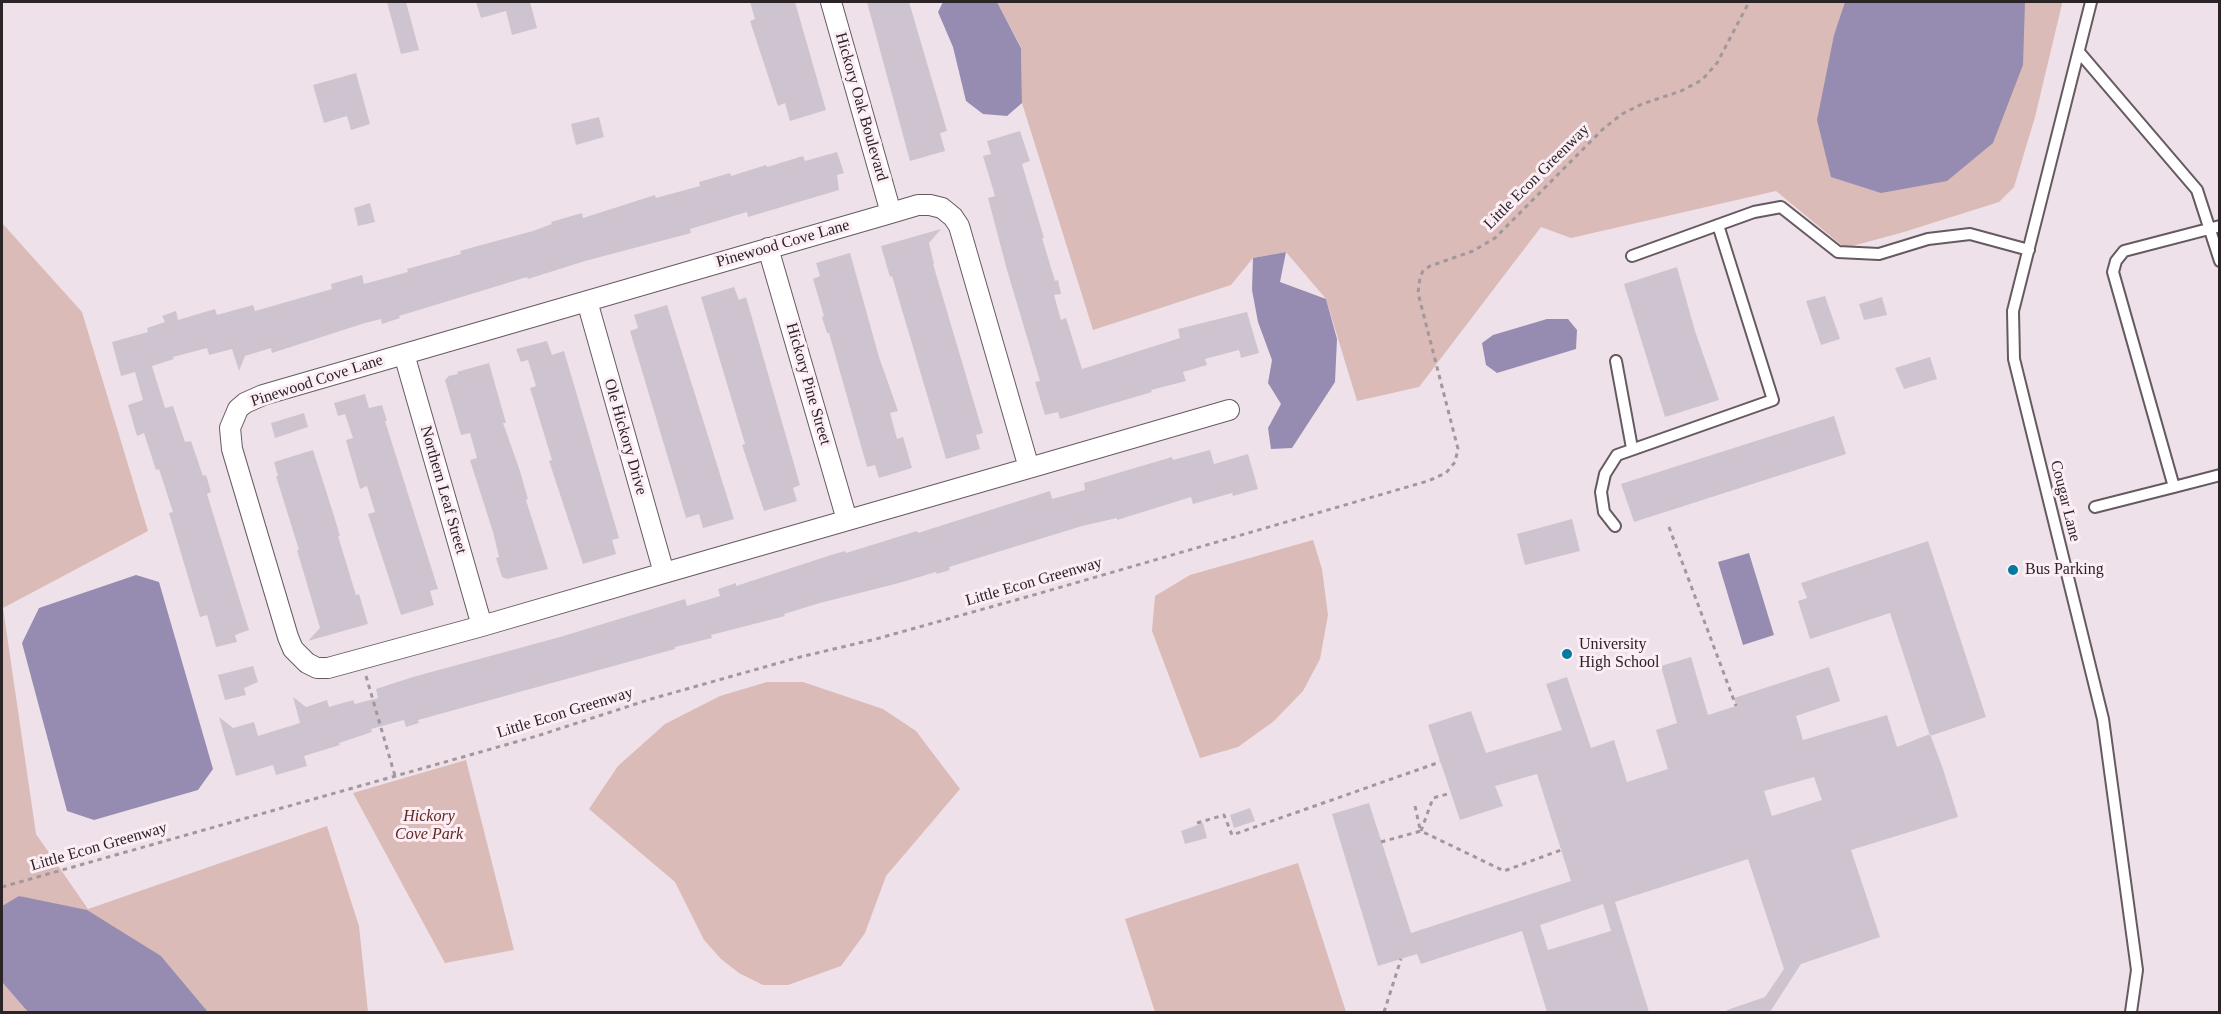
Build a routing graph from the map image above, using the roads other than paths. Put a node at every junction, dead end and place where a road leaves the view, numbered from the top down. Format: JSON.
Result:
{"nodes":[{"id":1,"x":831,"y":2,"type":"edge"},
{"id":2,"x":2091,"y":2,"type":"edge"},
{"id":3,"x":2079,"y":52,"type":"junction"},
{"id":4,"x":891,"y":213,"type":"junction"},
{"id":5,"x":1719,"y":225,"type":"junction"},
{"id":6,"x":2215,"y":227,"type":"edge"},
{"id":7,"x":768,"y":248,"type":"junction"},
{"id":8,"x":2029,"y":250,"type":"junction"},
{"id":9,"x":1632,"y":256,"type":"dead end"},
{"id":10,"x":2220,"y":261,"type":"edge"},
{"id":11,"x":587,"y":301,"type":"junction"},
{"id":12,"x":404,"y":354,"type":"junction"},
{"id":13,"x":1617,"y":361,"type":"dead end"},
{"id":14,"x":1229,"y":410,"type":"dead end"},
{"id":15,"x":1632,"y":448,"type":"junction"},
{"id":16,"x":1029,"y":468,"type":"junction"},
{"id":17,"x":2220,"y":475,"type":"edge"},
{"id":18,"x":2174,"y":487,"type":"junction"},
{"id":19,"x":2095,"y":507,"type":"dead end"},
{"id":20,"x":847,"y":520,"type":"junction"},
{"id":21,"x":1615,"y":526,"type":"dead end"},
{"id":22,"x":664,"y":573,"type":"junction"},
{"id":23,"x":482,"y":626,"type":"junction"},
{"id":24,"x":2131,"y":1012,"type":"edge"}],
"edges":[{"from":1,"to":4,"type":"street","name":"Hickory Oak Boulevard"},
{"from":2,"to":3,"type":"lane","name":"Cougar Lane"},
{"from":3,"to":6,"type":"lane"},
{"from":3,"to":8,"type":"lane","name":"Cougar Lane"},
{"from":4,"to":7,"type":"street","name":"Pinewood Cove Lane"},
{"from":4,"to":16,"type":"street","name":"Pinewood Cove Lane"},
{"from":5,"to":8,"type":"lane"},
{"from":5,"to":9,"type":"lane"},
{"from":5,"to":15,"type":"lane"},
{"from":6,"to":10,"type":"lane"},
{"from":6,"to":18,"type":"lane"},
{"from":7,"to":11,"type":"street","name":"Pinewood Cove Lane"},
{"from":7,"to":20,"type":"street","name":"Hickory Pine Street"},
{"from":8,"to":24,"type":"lane","name":"Cougar Lane"},
{"from":11,"to":12,"type":"street","name":"Pinewood Cove Lane"},
{"from":11,"to":22,"type":"street","name":"Ole Hickory Drive"},
{"from":12,"to":23,"type":"street","name":"Northern Leaf Street"},
{"from":12,"to":23,"type":"street","name":"Pinewood Cove Lane"},
{"from":13,"to":15,"type":"lane"},
{"from":14,"to":16,"type":"street","name":"Pinewood Cove Lane"},
{"from":15,"to":21,"type":"lane"},
{"from":16,"to":20,"type":"street","name":"Pinewood Cove Lane"},
{"from":17,"to":18,"type":"lane"},
{"from":18,"to":19,"type":"lane"},
{"from":20,"to":22,"type":"street","name":"Pinewood Cove Lane"},
{"from":22,"to":23,"type":"street","name":"Pinewood Cove Lane"}]}
